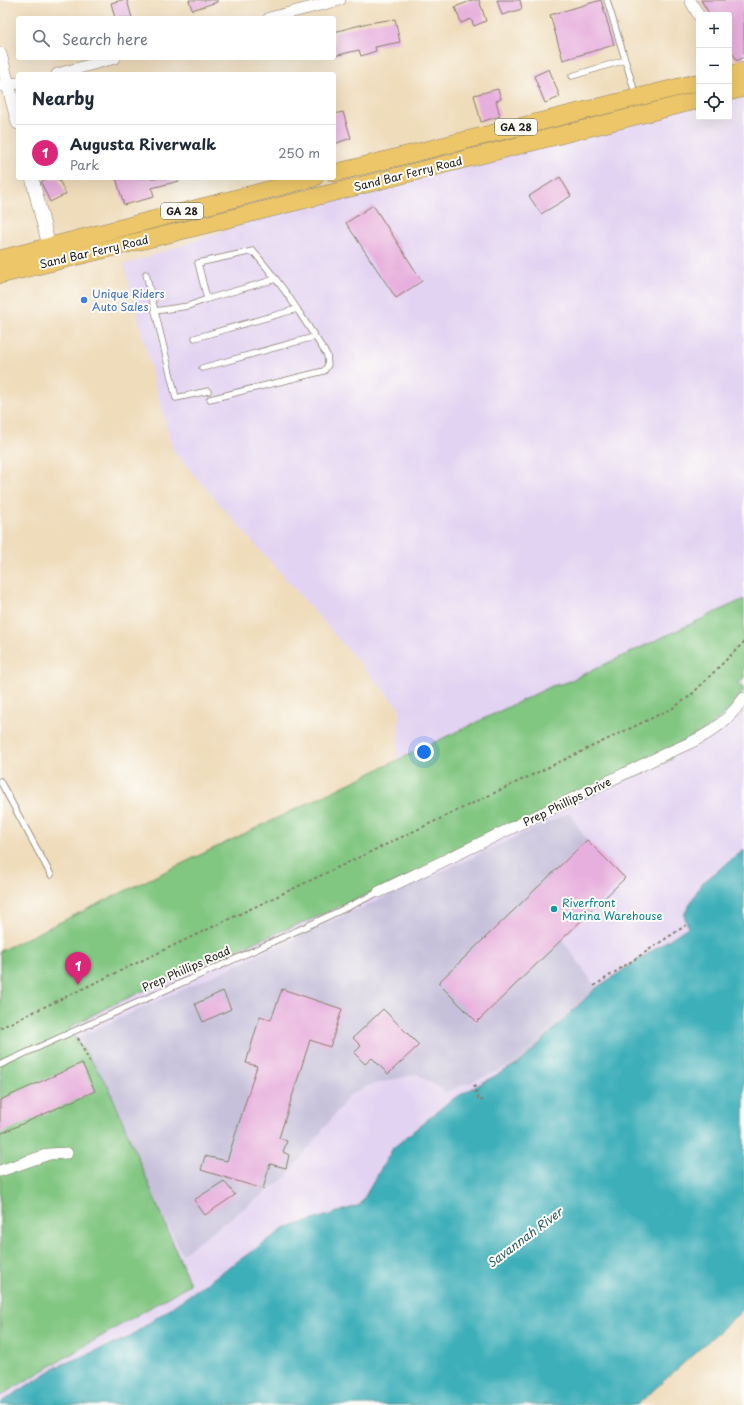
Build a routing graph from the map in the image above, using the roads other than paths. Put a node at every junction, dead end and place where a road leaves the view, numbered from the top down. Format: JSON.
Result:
{"nodes":[{"id":1,"x":340,"y":0,"type":"edge"},
{"id":2,"x":607,"y":0,"type":"edge"},
{"id":3,"x":690,"y":0,"type":"edge"},
{"id":4,"x":697,"y":12,"type":"edge"},
{"id":5,"x":277,"y":16,"type":"edge"},
{"id":6,"x":0,"y":54,"type":"edge"},
{"id":7,"x":109,"y":60,"type":"edge"},
{"id":8,"x":625,"y":60,"type":"junction"},
{"id":9,"x":64,"y":72,"type":"edge"},
{"id":10,"x":572,"y":76,"type":"dead end"},
{"id":11,"x":696,"y":83,"type":"edge"},
{"id":12,"x":8,"y":85,"type":"edge"},
{"id":13,"x":696,"y":100,"type":"edge"},
{"id":14,"x":637,"y":106,"type":"junction"},
{"id":15,"x":16,"y":116,"type":"edge"},
{"id":16,"x":336,"y":173,"type":"edge"},
{"id":17,"x":32,"y":180,"type":"edge"},
{"id":18,"x":308,"y":180,"type":"edge"},
{"id":19,"x":165,"y":226,"type":"junction"},
{"id":20,"x":51,"y":254,"type":"junction"},
{"id":21,"x":0,"y":259,"type":"edge"},
{"id":22,"x":0,"y":274,"type":"edge"},
{"id":23,"x":146,"y":274,"type":"dead end"},
{"id":24,"x":276,"y":279,"type":"junction"},
{"id":25,"x":207,"y":299,"type":"junction"},
{"id":26,"x":296,"y":309,"type":"junction"},
{"id":27,"x":155,"y":311,"type":"junction"},
{"id":28,"x":314,"y":337,"type":"junction"},
{"id":29,"x":195,"y":338,"type":"dead end"},
{"id":30,"x":202,"y":368,"type":"dead end"},
{"id":31,"x":208,"y":391,"type":"dead end"},
{"id":32,"x":210,"y":399,"type":"dead end"},
{"id":33,"x":744,"y":698,"type":"edge"},
{"id":34,"x":744,"y":712,"type":"edge"},
{"id":35,"x":726,"y":721,"type":"junction"},
{"id":36,"x":0,"y":781,"type":"edge"},
{"id":37,"x":51,"y":875,"type":"dead end"},
{"id":38,"x":380,"y":892,"type":"joint"},
{"id":39,"x":0,"y":1065,"type":"edge"},
{"id":40,"x":67,"y":1153,"type":"dead end"},
{"id":41,"x":0,"y":1171,"type":"edge"}],
"edges":[{"from":1,"to":5,"type":"street"},
{"from":2,"to":8,"type":"lane"},
{"from":3,"to":4,"type":"street"},
{"from":6,"to":12,"type":"street"},
{"from":7,"to":9,"type":"street"},
{"from":8,"to":10,"type":"lane"},
{"from":8,"to":14,"type":"lane"},
{"from":11,"to":14,"type":"main road","name":"Sand Bar Ferry Road","number":"GA 28"},
{"from":12,"to":15,"type":"street"},
{"from":13,"to":14,"type":"main road","name":"Sand Bar Ferry Road","number":"GA 28"},
{"from":14,"to":16,"type":"main road","name":"Sand Bar Ferry Road","number":"GA 28"},
{"from":14,"to":19,"type":"main road","name":"Sand Bar Ferry Road","number":"GA 28"},
{"from":17,"to":20,"type":"street"},
{"from":18,"to":19,"type":"main road","name":"Sand Bar Ferry Road","number":"GA 28"},
{"from":19,"to":20,"type":"main road","name":"Sand Bar Ferry Road","number":"GA 28"},
{"from":20,"to":21,"type":"main road","name":"Sand Bar Ferry Road","number":"GA 28"},
{"from":20,"to":22,"type":"main road","name":"Sand Bar Ferry Road","number":"GA 28"},
{"from":23,"to":27,"type":"lane"},
{"from":24,"to":25,"type":"lane"},
{"from":24,"to":25,"type":"lane"},
{"from":24,"to":26,"type":"lane"},
{"from":25,"to":27,"type":"lane"},
{"from":26,"to":28,"type":"lane"},
{"from":26,"to":29,"type":"lane"},
{"from":27,"to":31,"type":"lane"},
{"from":28,"to":30,"type":"lane"},
{"from":28,"to":32,"type":"lane"},
{"from":33,"to":35,"type":"street","name":"Prep Phillips Drive"},
{"from":34,"to":35,"type":"street"},
{"from":35,"to":38,"type":"street","name":"Prep Phillips Drive"},
{"from":36,"to":37,"type":"lane"},
{"from":38,"to":39,"type":"lane","name":"Prep Phillips Road"},
{"from":40,"to":41,"type":"street"}]}
